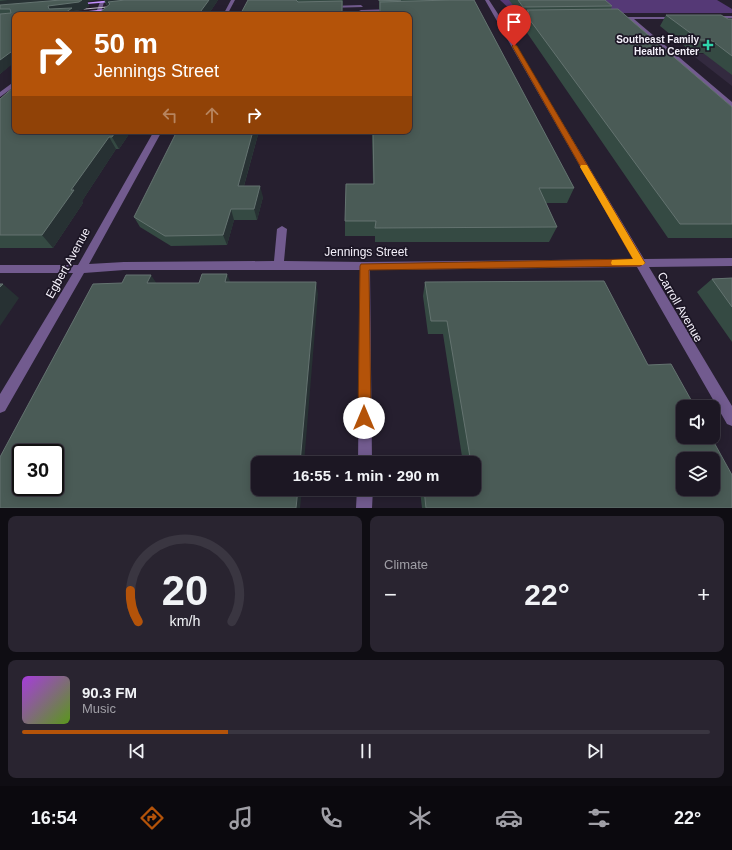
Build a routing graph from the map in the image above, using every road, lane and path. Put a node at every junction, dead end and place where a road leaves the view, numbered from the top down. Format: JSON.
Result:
{"nodes":[{"id":1,"x":133,"y":0,"type":"edge"},
{"id":2,"x":234,"y":0,"type":"edge"},
{"id":3,"x":360,"y":0,"type":"edge"},
{"id":4,"x":102,"y":2,"type":"junction"},
{"id":5,"x":67,"y":5,"type":"edge"},
{"id":6,"x":489,"y":6,"type":"edge"},
{"id":7,"x":322,"y":7,"type":"edge"},
{"id":8,"x":123,"y":8,"type":"edge"},
{"id":9,"x":361,"y":10,"type":"edge"},
{"id":10,"x":400,"y":10,"type":"edge"},
{"id":11,"x":99,"y":11,"type":"junction"},
{"id":12,"x":88,"y":12,"type":"edge"},
{"id":13,"x":227,"y":12,"type":"edge"},
{"id":14,"x":708,"y":17,"type":"edge"},
{"id":15,"x":732,"y":17,"type":"edge"},
{"id":16,"x":540,"y":18,"type":"edge"},
{"id":17,"x":608,"y":18,"type":"edge"},
{"id":18,"x":629,"y":18,"type":"junction"},
{"id":19,"x":685,"y":18,"type":"edge"},
{"id":20,"x":498,"y":19,"type":"junction"},
{"id":21,"x":12,"y":86,"type":"edge"},
{"id":22,"x":0,"y":96,"type":"edge"},
{"id":23,"x":732,"y":105,"type":"edge"},
{"id":24,"x":156,"y":134,"type":"edge"},
{"id":25,"x":282,"y":229,"type":"dead end"},
{"id":26,"x":732,"y":262,"type":"edge"},
{"id":27,"x":640,"y":263,"type":"junction"},
{"id":28,"x":279,"y":265,"type":"junction"},
{"id":29,"x":365,"y":266,"type":"junction"},
{"id":30,"x":0,"y":269,"type":"edge"},
{"id":31,"x":80,"y":269,"type":"junction"},
{"id":32,"x":0,"y":406,"type":"edge"},
{"id":33,"x":732,"y":419,"type":"edge"},
{"id":34,"x":364,"y":456,"type":"edge"},
{"id":35,"x":364,"y":496,"type":"edge"},
{"id":36,"x":364,"y":508,"type":"edge"}],
"edges":[{"from":1,"to":4,"type":"main road"},
{"from":2,"to":13,"type":"street"},
{"from":3,"to":9,"type":"street"},
{"from":4,"to":5,"type":"main road"},
{"from":4,"to":11,"type":"street"},
{"from":6,"to":20,"type":"street","name":"Carroll Avenue"},
{"from":7,"to":9,"type":"street"},
{"from":8,"to":11,"type":"main road"},
{"from":9,"to":10,"type":"street"},
{"from":11,"to":12,"type":"main road"},
{"from":14,"to":15,"type":"street"},
{"from":16,"to":20,"type":"street"},
{"from":17,"to":18,"type":"street"},
{"from":18,"to":19,"type":"street"},
{"from":18,"to":23,"type":"street"},
{"from":20,"to":27,"type":"street","name":"Carroll Avenue"},
{"from":21,"to":22,"type":"street"},
{"from":24,"to":31,"type":"street","name":"Egbert Avenue"},
{"from":25,"to":28,"type":"street"},
{"from":26,"to":27,"type":"street","name":"Jennings Street"},
{"from":27,"to":29,"type":"street","name":"Jennings Street"},
{"from":27,"to":33,"type":"street","name":"Carroll Avenue"},
{"from":28,"to":29,"type":"street","name":"Jennings Street"},
{"from":28,"to":31,"type":"street","name":"Jennings Street"},
{"from":29,"to":34,"type":"street"},
{"from":30,"to":31,"type":"street","name":"Jennings Street"},
{"from":31,"to":32,"type":"street","name":"Egbert Avenue"},
{"from":35,"to":36,"type":"street"}]}
